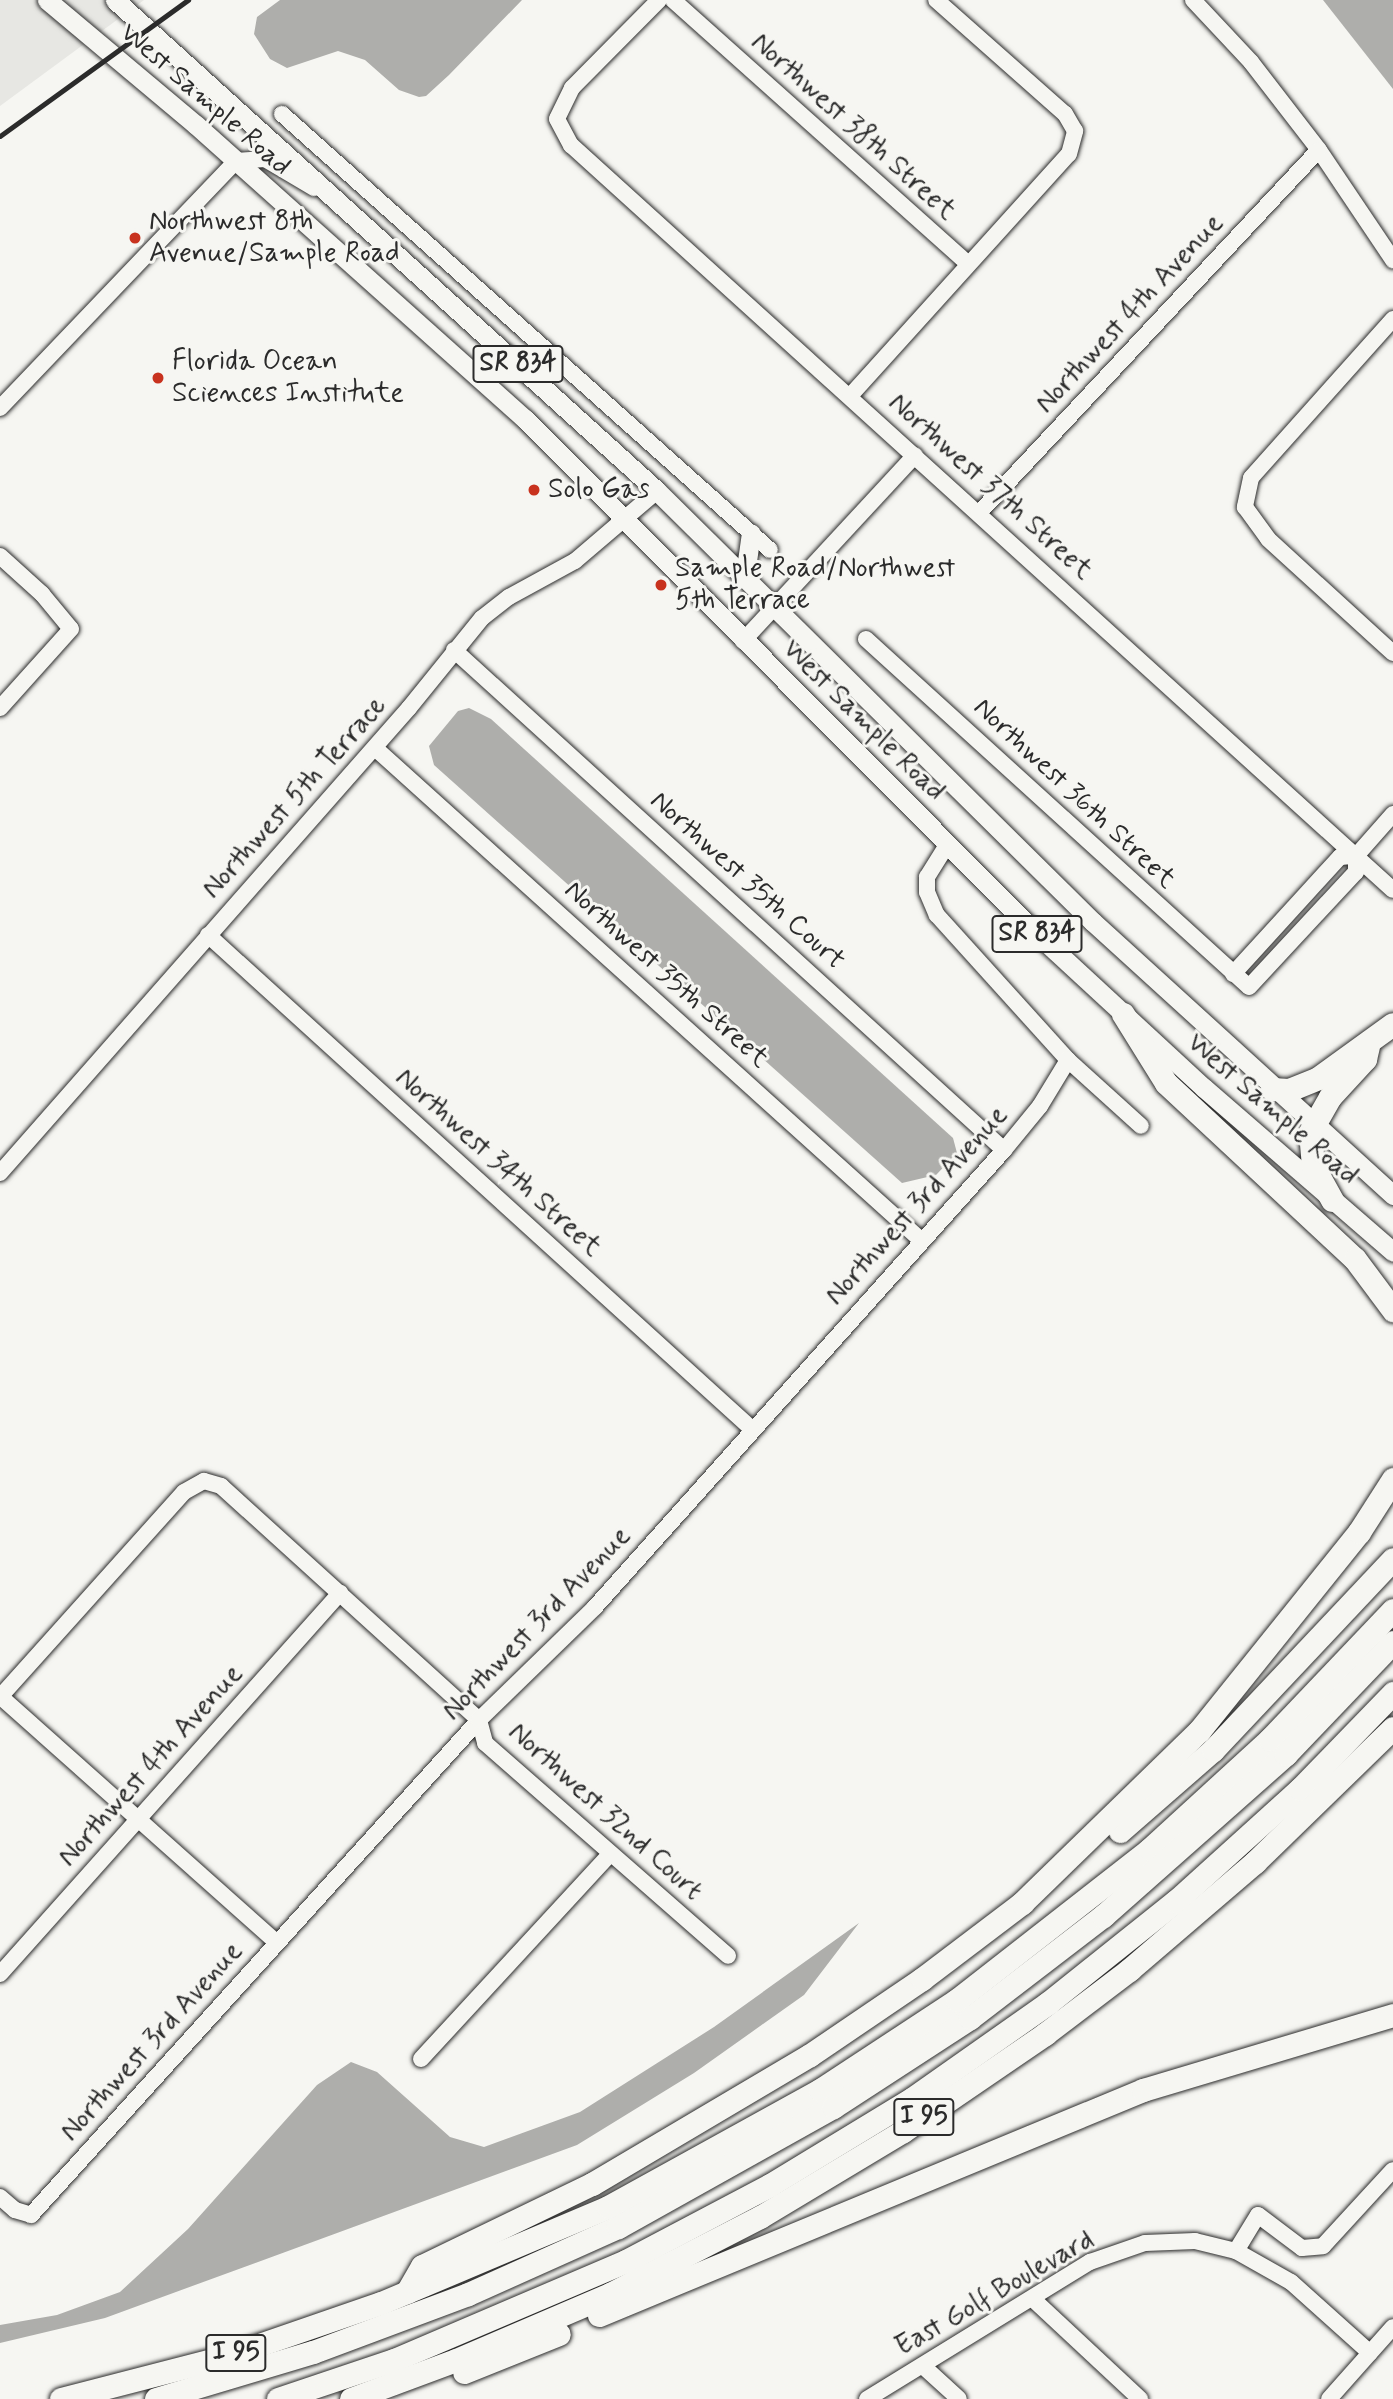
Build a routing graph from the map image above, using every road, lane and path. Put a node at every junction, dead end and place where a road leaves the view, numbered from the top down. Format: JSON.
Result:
{"nodes":[{"id":1,"x":47,"y":0,"type":"edge"},
{"id":2,"x":114,"y":0,"type":"edge"},
{"id":3,"x":659,"y":0,"type":"edge"},
{"id":4,"x":673,"y":0,"type":"edge"},
{"id":5,"x":936,"y":0,"type":"edge"},
{"id":6,"x":1194,"y":0,"type":"edge"},
{"id":7,"x":282,"y":114,"type":"dead end"},
{"id":8,"x":1319,"y":150,"type":"junction"},
{"id":9,"x":236,"y":161,"type":"junction"},
{"id":10,"x":360,"y":184,"type":"junction"},
{"id":11,"x":336,"y":203,"type":"junction"},
{"id":12,"x":1393,"y":260,"type":"edge"},
{"id":13,"x":968,"y":264,"type":"junction"},
{"id":14,"x":1393,"y":319,"type":"edge"},
{"id":15,"x":850,"y":396,"type":"junction"},
{"id":16,"x":0,"y":408,"type":"edge"},
{"id":17,"x":915,"y":454,"type":"junction"},
{"id":18,"x":657,"y":491,"type":"junction"},
{"id":19,"x":979,"y":513,"type":"junction"},
{"id":20,"x":625,"y":520,"type":"junction"},
{"id":21,"x":751,"y":533,"type":"junction"},
{"id":22,"x":770,"y":550,"type":"dead end"},
{"id":23,"x":0,"y":556,"type":"edge"},
{"id":24,"x":745,"y":575,"type":"junction"},
{"id":25,"x":776,"y":605,"type":"junction"},
{"id":26,"x":866,"y":639,"type":"dead end"},
{"id":27,"x":743,"y":641,"type":"junction"},
{"id":28,"x":454,"y":650,"type":"junction"},
{"id":29,"x":1393,"y":653,"type":"edge"},
{"id":30,"x":0,"y":708,"type":"edge"},
{"id":31,"x":375,"y":748,"type":"junction"},
{"id":32,"x":1393,"y":814,"type":"edge"},
{"id":33,"x":947,"y":845,"type":"junction"},
{"id":34,"x":1356,"y":856,"type":"junction"},
{"id":35,"x":1393,"y":890,"type":"edge"},
{"id":36,"x":208,"y":935,"type":"junction"},
{"id":37,"x":1233,"y":974,"type":"junction"},
{"id":38,"x":1123,"y":1014,"type":"junction"},
{"id":39,"x":1393,"y":1024,"type":"edge"},
{"id":40,"x":1368,"y":1046,"type":"junction"},
{"id":41,"x":1068,"y":1060,"type":"junction"},
{"id":42,"x":1272,"y":1089,"type":"junction"},
{"id":43,"x":1311,"y":1125,"type":"junction"},
{"id":44,"x":1141,"y":1126,"type":"dead end"},
{"id":45,"x":1004,"y":1150,"type":"junction"},
{"id":46,"x":0,"y":1172,"type":"edge"},
{"id":47,"x":1393,"y":1195,"type":"edge"},
{"id":48,"x":1332,"y":1200,"type":"junction"},
{"id":49,"x":922,"y":1241,"type":"junction"},
{"id":50,"x":1393,"y":1252,"type":"edge"},
{"id":51,"x":1393,"y":1310,"type":"edge"},
{"id":52,"x":753,"y":1430,"type":"junction"},
{"id":53,"x":1393,"y":1479,"type":"edge"},
{"id":54,"x":1393,"y":1559,"type":"edge"},
{"id":55,"x":340,"y":1592,"type":"junction"},
{"id":56,"x":1393,"y":1609,"type":"edge"},
{"id":57,"x":1393,"y":1642,"type":"edge"},
{"id":58,"x":1393,"y":1693,"type":"edge"},
{"id":59,"x":0,"y":1696,"type":"edge"},
{"id":60,"x":479,"y":1720,"type":"junction"},
{"id":61,"x":1393,"y":1728,"type":"edge"},
{"id":62,"x":139,"y":1820,"type":"junction"},
{"id":63,"x":608,"y":1856,"type":"junction"},
{"id":64,"x":1045,"y":1884,"type":"junction"},
{"id":65,"x":277,"y":1943,"type":"junction"},
{"id":66,"x":728,"y":1956,"type":"dead end"},
{"id":67,"x":0,"y":1973,"type":"edge"},
{"id":68,"x":1393,"y":2015,"type":"edge"},
{"id":69,"x":421,"y":2059,"type":"dead end"},
{"id":70,"x":1393,"y":2170,"type":"edge"},
{"id":71,"x":0,"y":2197,"type":"edge"},
{"id":72,"x":1237,"y":2251,"type":"junction"},
{"id":73,"x":407,"y":2292,"type":"junction"},
{"id":74,"x":1034,"y":2300,"type":"junction"},
{"id":75,"x":1393,"y":2327,"type":"edge"},
{"id":76,"x":1370,"y":2353,"type":"junction"},
{"id":77,"x":924,"y":2367,"type":"junction"},
{"id":78,"x":379,"y":2390,"type":"junction"},
{"id":79,"x":61,"y":2399,"type":"edge"},
{"id":80,"x":156,"y":2399,"type":"edge"},
{"id":81,"x":278,"y":2399,"type":"edge"},
{"id":82,"x":351,"y":2399,"type":"edge"},
{"id":83,"x":867,"y":2399,"type":"edge"},
{"id":84,"x":959,"y":2399,"type":"edge"},
{"id":85,"x":1140,"y":2399,"type":"edge"},
{"id":86,"x":1329,"y":2399,"type":"edge"}],
"edges":[{"from":1,"to":9,"type":"main road","name":"West Sample Road","number":"SR 834"},
{"from":2,"to":11,"type":"main road","name":"West Sample Road","number":"SR 834"},
{"from":3,"to":15,"type":"street","name":"Northwest 37th Street"},
{"from":4,"to":13,"type":"street","name":"Northwest 38th Street"},
{"from":5,"to":13,"type":"street"},
{"from":6,"to":8,"type":"street"},
{"from":7,"to":10,"type":"street"},
{"from":8,"to":12,"type":"street"},
{"from":8,"to":19,"type":"street","name":"Northwest 4th Avenue"},
{"from":9,"to":11,"type":"street"},
{"from":9,"to":16,"type":"street"},
{"from":9,"to":20,"type":"main road","name":"West Sample Road","number":"SR 834"},
{"from":10,"to":11,"type":"street"},
{"from":10,"to":21,"type":"street"},
{"from":11,"to":18,"type":"main road","name":"West Sample Road","number":"SR 834"},
{"from":13,"to":15,"type":"street"},
{"from":14,"to":29,"type":"street"},
{"from":15,"to":17,"type":"street","name":"Northwest 37th Street"},
{"from":17,"to":19,"type":"street","name":"Northwest 37th Street"},
{"from":17,"to":25,"type":"street"},
{"from":18,"to":20,"type":"street","name":"Northwest 5th Terrace"},
{"from":18,"to":24,"type":"main road","name":"West Sample Road","number":"SR 834"},
{"from":19,"to":34,"type":"street","name":"Northwest 37th Street"},
{"from":20,"to":27,"type":"main road","name":"West Sample Road","number":"SR 834"},
{"from":20,"to":28,"type":"street","name":"Northwest 5th Terrace"},
{"from":21,"to":22,"type":"street"},
{"from":21,"to":24,"type":"main road"},
{"from":23,"to":30,"type":"street"},
{"from":24,"to":25,"type":"main road","name":"West Sample Road","number":"SR 834"},
{"from":25,"to":27,"type":"street"},
{"from":25,"to":42,"type":"main road","name":"West Sample Road","number":"SR 834"},
{"from":26,"to":37,"type":"street","name":"Northwest 36th Street"},
{"from":27,"to":33,"type":"main road","name":"West Sample Road","number":"SR 834"},
{"from":28,"to":31,"type":"street","name":"Northwest 5th Terrace"},
{"from":28,"to":45,"type":"street","name":"Northwest 35th Court"},
{"from":31,"to":36,"type":"street","name":"Northwest 5th Terrace"},
{"from":31,"to":49,"type":"street","name":"Northwest 35th Street"},
{"from":32,"to":34,"type":"street"},
{"from":33,"to":38,"type":"main road","name":"West Sample Road","number":"SR 834"},
{"from":33,"to":41,"type":"street"},
{"from":34,"to":35,"type":"street","name":"Northwest 37th Street"},
{"from":34,"to":37,"type":"street"},
{"from":34,"to":37,"type":"street","name":"Northwest 36th Street"},
{"from":36,"to":46,"type":"street","name":"Northwest 5th Terrace"},
{"from":36,"to":52,"type":"street","name":"Northwest 34th Street"},
{"from":38,"to":48,"type":"main road","name":"West Sample Road","number":"SR 834"},
{"from":38,"to":51,"type":"highway"},
{"from":39,"to":40,"type":"highway"},
{"from":40,"to":42,"type":"highway"},
{"from":40,"to":43,"type":"highway"},
{"from":41,"to":44,"type":"street"},
{"from":41,"to":45,"type":"street","name":"Northwest 3rd Avenue"},
{"from":42,"to":43,"type":"main road","name":"West Sample Road","number":"SR 834"},
{"from":43,"to":47,"type":"main road","name":"West Sample Road","number":"SR 834"},
{"from":43,"to":48,"type":"highway"},
{"from":45,"to":49,"type":"street","name":"Northwest 3rd Avenue"},
{"from":48,"to":50,"type":"main road","name":"West Sample Road","number":"SR 834"},
{"from":49,"to":52,"type":"street","name":"Northwest 3rd Avenue"},
{"from":52,"to":60,"type":"street","name":"Northwest 3rd Avenue"},
{"from":53,"to":64,"type":"highway"},
{"from":54,"to":64,"type":"highway"},
{"from":55,"to":59,"type":"street","name":"Northwest 32nd Court"},
{"from":55,"to":60,"type":"street","name":"Northwest 32nd Court"},
{"from":55,"to":62,"type":"street","name":"Northwest 4th Avenue"},
{"from":56,"to":73,"type":"highway","number":"I 95"},
{"from":57,"to":80,"type":"highway"},
{"from":58,"to":81,"type":"highway"},
{"from":59,"to":62,"type":"street"},
{"from":60,"to":63,"type":"street","name":"Northwest 32nd Court"},
{"from":60,"to":65,"type":"street","name":"Northwest 3rd Avenue"},
{"from":61,"to":78,"type":"highway","number":"I 95"},
{"from":62,"to":65,"type":"street"},
{"from":62,"to":67,"type":"street","name":"Northwest 4th Avenue"},
{"from":63,"to":66,"type":"street","name":"Northwest 32nd Court"},
{"from":63,"to":69,"type":"street"},
{"from":64,"to":73,"type":"highway"},
{"from":65,"to":71,"type":"street","name":"Northwest 3rd Avenue"},
{"from":68,"to":78,"type":"highway"},
{"from":70,"to":72,"type":"street"},
{"from":72,"to":74,"type":"street","name":"East Golf Boulevard"},
{"from":72,"to":76,"type":"street","name":"East Golf Boulevard"},
{"from":73,"to":79,"type":"highway","number":"I 95"},
{"from":74,"to":77,"type":"street","name":"East Golf Boulevard"},
{"from":74,"to":85,"type":"street"},
{"from":75,"to":76,"type":"street"},
{"from":76,"to":86,"type":"street"},
{"from":77,"to":83,"type":"street","name":"East Golf Boulevard"},
{"from":77,"to":84,"type":"street"},
{"from":78,"to":82,"type":"highway","number":"I 95"}]}
